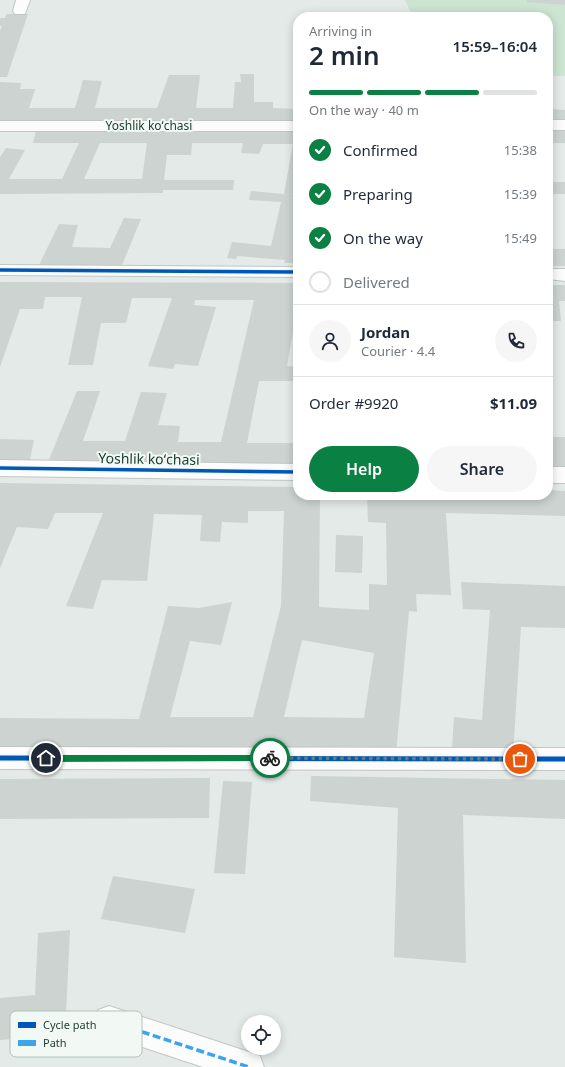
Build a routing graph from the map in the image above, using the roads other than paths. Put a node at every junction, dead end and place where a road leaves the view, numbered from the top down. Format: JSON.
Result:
{"nodes":[{"id":1,"x":553,"y":125,"type":"edge"},
{"id":2,"x":565,"y":125,"type":"edge"},
{"id":3,"x":0,"y":126,"type":"edge"},
{"id":4,"x":293,"y":126,"type":"edge"},
{"id":5,"x":0,"y":270,"type":"edge"},
{"id":6,"x":293,"y":272,"type":"edge"},
{"id":7,"x":553,"y":274,"type":"edge"},
{"id":8,"x":565,"y":275,"type":"edge"},
{"id":9,"x":0,"y":468,"type":"edge"},
{"id":10,"x":293,"y":472,"type":"edge"},
{"id":11,"x":553,"y":475,"type":"edge"},
{"id":12,"x":565,"y":475,"type":"edge"},
{"id":13,"x":0,"y":758,"type":"edge"},
{"id":14,"x":565,"y":759,"type":"edge"},
{"id":15,"x":142,"y":1032,"type":"edge"},
{"id":16,"x":249,"y":1067,"type":"edge"}],
"edges":[{"from":1,"to":2,"type":"street"},
{"from":3,"to":4,"type":"street","name":"Yoshlik koʻchasi"},
{"from":5,"to":6,"type":"street"},
{"from":7,"to":8,"type":"street"},
{"from":9,"to":10,"type":"street","name":"Yoshlik koʻchasi"},
{"from":11,"to":12,"type":"street"},
{"from":13,"to":14,"type":"street"},
{"from":15,"to":16,"type":"street"}]}
